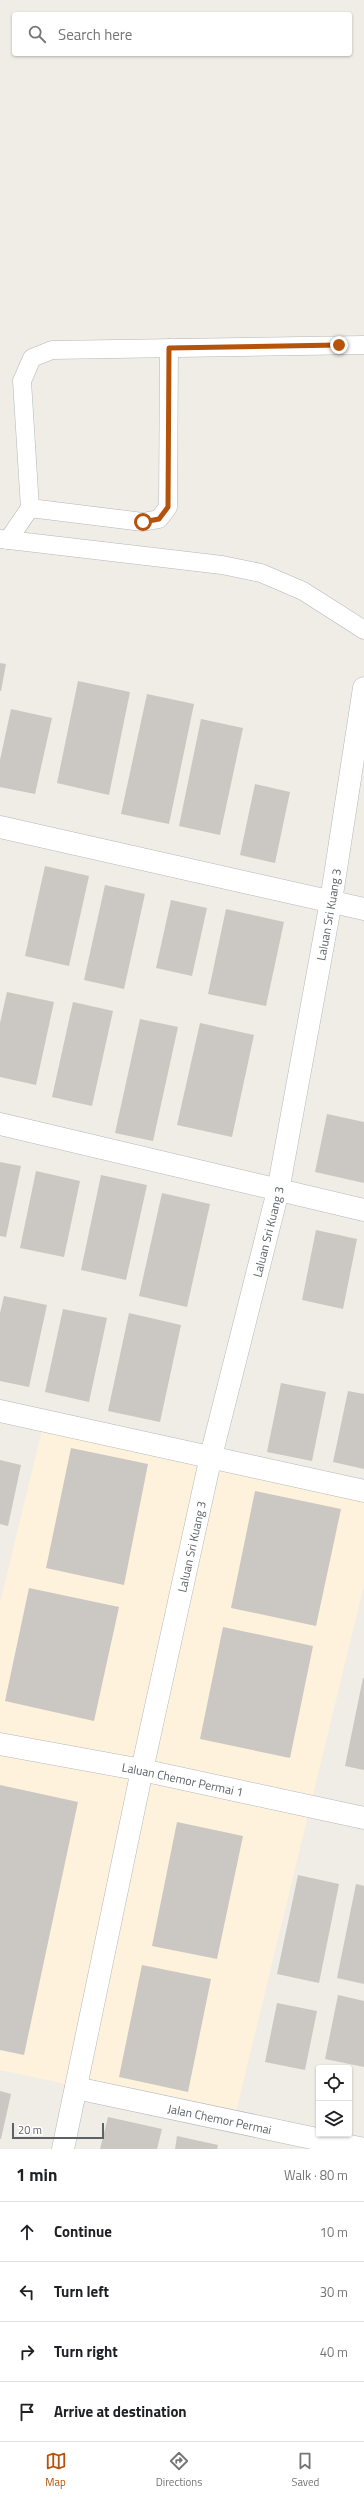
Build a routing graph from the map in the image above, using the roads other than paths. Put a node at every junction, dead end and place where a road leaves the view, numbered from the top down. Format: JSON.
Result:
{"nodes":[{"id":1,"x":364,"y":345,"type":"edge"},
{"id":2,"x":169,"y":348,"type":"junction"},
{"id":3,"x":30,"y":508,"type":"junction"},
{"id":4,"x":4,"y":539,"type":"edge"},
{"id":5,"x":364,"y":630,"type":"edge"},
{"id":6,"x":364,"y":688,"type":"edge"},
{"id":7,"x":0,"y":827,"type":"edge"},
{"id":8,"x":331,"y":901,"type":"junction"},
{"id":9,"x":364,"y":909,"type":"edge"},
{"id":10,"x":0,"y":1124,"type":"edge"},
{"id":11,"x":278,"y":1191,"type":"junction"},
{"id":12,"x":364,"y":1210,"type":"edge"},
{"id":13,"x":0,"y":1411,"type":"edge"},
{"id":14,"x":211,"y":1456,"type":"junction"},
{"id":15,"x":364,"y":1491,"type":"edge"},
{"id":16,"x":0,"y":1744,"type":"edge"},
{"id":17,"x":142,"y":1770,"type":"junction"},
{"id":18,"x":364,"y":1818,"type":"edge"},
{"id":19,"x":76,"y":2088,"type":"junction"},
{"id":20,"x":63,"y":2149,"type":"edge"},
{"id":21,"x":364,"y":2149,"type":"edge"}],
"edges":[{"from":1,"to":2,"type":"lane"},
{"from":2,"to":3,"type":"lane"},
{"from":2,"to":3,"type":"lane"},
{"from":3,"to":4,"type":"lane"},
{"from":4,"to":5,"type":"lane"},
{"from":6,"to":8,"type":"street","name":"Laluan Sri Kuang 3"},
{"from":7,"to":8,"type":"street"},
{"from":8,"to":9,"type":"street"},
{"from":8,"to":11,"type":"street","name":"Laluan Sri Kuang 3"},
{"from":10,"to":11,"type":"street"},
{"from":11,"to":12,"type":"street"},
{"from":11,"to":14,"type":"street","name":"Laluan Sri Kuang 3"},
{"from":13,"to":14,"type":"street"},
{"from":14,"to":15,"type":"street"},
{"from":14,"to":17,"type":"street","name":"Laluan Sri Kuang 3"},
{"from":16,"to":17,"type":"street","name":"Laluan Chemor Permai 1"},
{"from":17,"to":18,"type":"street","name":"Laluan Chemor Permai 1"},
{"from":17,"to":19,"type":"street","name":"Laluan Sri Kuang 3"},
{"from":19,"to":20,"type":"street","name":"Laluan Sri Kuang 3"},
{"from":19,"to":21,"type":"street","name":"Jalan Chemor Permai"}]}
